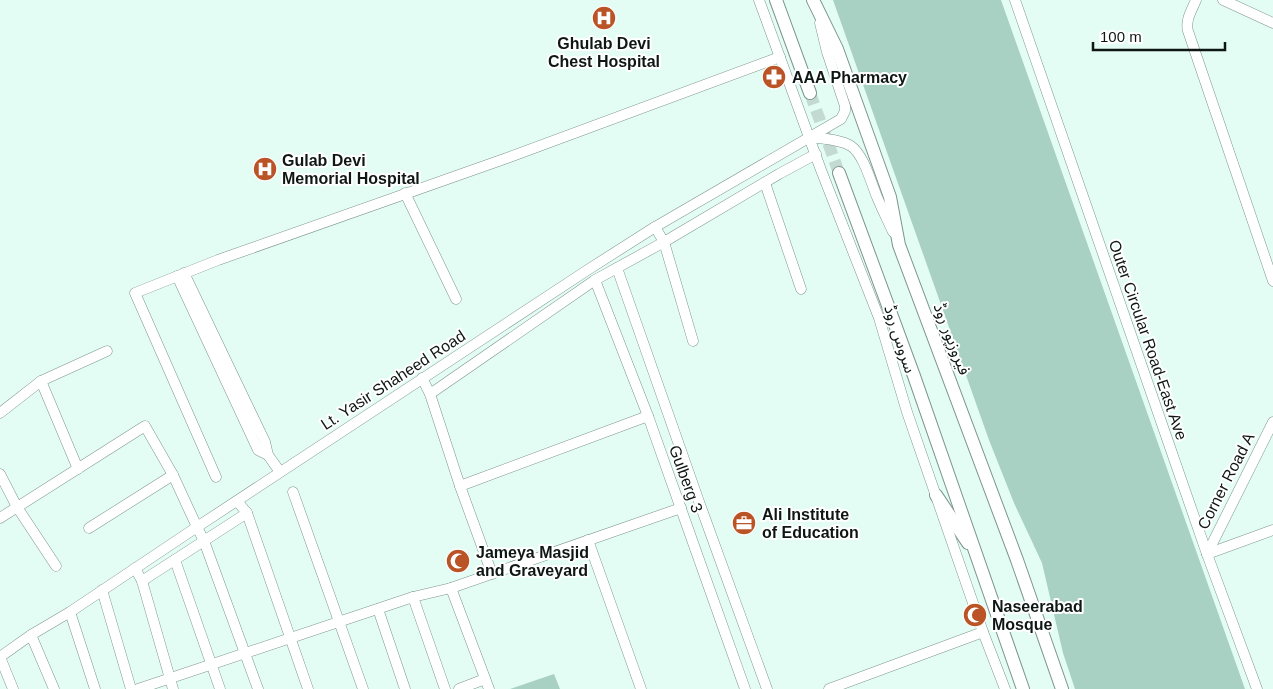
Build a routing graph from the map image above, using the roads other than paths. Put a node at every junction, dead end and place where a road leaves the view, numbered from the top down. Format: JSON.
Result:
{"nodes":[{"id":1,"x":759,"y":0,"type":"edge"},
{"id":2,"x":776,"y":0,"type":"edge"},
{"id":3,"x":1015,"y":0,"type":"edge"},
{"id":4,"x":1196,"y":0,"type":"edge"},
{"id":5,"x":1223,"y":0,"type":"edge"},
{"id":6,"x":815,"y":4,"type":"edge"},
{"id":7,"x":1273,"y":23,"type":"edge"},
{"id":8,"x":780,"y":57,"type":"junction"},
{"id":9,"x":810,"y":93,"type":"tunnel mouth"},
{"id":10,"x":810,"y":137,"type":"junction"},
{"id":11,"x":816,"y":154,"type":"junction"},
{"id":12,"x":776,"y":157,"type":"junction"},
{"id":13,"x":839,"y":173,"type":"tunnel mouth"},
{"id":14,"x":779,"y":174,"type":"junction"},
{"id":15,"x":742,"y":176,"type":"junction"},
{"id":16,"x":765,"y":183,"type":"junction"},
{"id":17,"x":754,"y":189,"type":"junction"},
{"id":18,"x":405,"y":193,"type":"junction"},
{"id":19,"x":655,"y":227,"type":"junction"},
{"id":20,"x":664,"y":242,"type":"junction"},
{"id":21,"x":899,"y":244,"type":"junction"},
{"id":22,"x":617,"y":268,"type":"junction"},
{"id":23,"x":181,"y":275,"type":"junction"},
{"id":24,"x":594,"y":280,"type":"junction"},
{"id":25,"x":1273,"y":281,"type":"edge"},
{"id":26,"x":801,"y":289,"type":"dead end"},
{"id":27,"x":456,"y":299,"type":"dead end"},
{"id":28,"x":693,"y":341,"type":"dead end"},
{"id":29,"x":107,"y":352,"type":"dead end"},
{"id":30,"x":422,"y":378,"type":"junction"},
{"id":31,"x":41,"y":381,"type":"junction"},
{"id":32,"x":430,"y":394,"type":"junction"},
{"id":33,"x":0,"y":413,"type":"edge"},
{"id":34,"x":648,"y":416,"type":"junction"},
{"id":35,"x":1273,"y":422,"type":"edge"},
{"id":36,"x":78,"y":469,"type":"junction"},
{"id":37,"x":280,"y":472,"type":"junction"},
{"id":38,"x":172,"y":475,"type":"junction"},
{"id":39,"x":216,"y":476,"type":"dead end"},
{"id":40,"x":1,"y":480,"type":"edge"},
{"id":41,"x":460,"y":486,"type":"junction"},
{"id":42,"x":293,"y":492,"type":"dead end"},
{"id":43,"x":936,"y":495,"type":"junction"},
{"id":44,"x":237,"y":500,"type":"junction"},
{"id":45,"x":17,"y":507,"type":"junction"},
{"id":46,"x":681,"y":508,"type":"junction"},
{"id":47,"x":247,"y":513,"type":"junction"},
{"id":48,"x":0,"y":518,"type":"edge"},
{"id":49,"x":196,"y":527,"type":"junction"},
{"id":50,"x":89,"y":528,"type":"dead end"},
{"id":51,"x":1273,"y":530,"type":"edge"},
{"id":52,"x":588,"y":540,"type":"junction"},
{"id":53,"x":204,"y":541,"type":"junction"},
{"id":54,"x":1206,"y":554,"type":"junction"},
{"id":55,"x":175,"y":560,"type":"junction"},
{"id":56,"x":979,"y":560,"type":"junction"},
{"id":57,"x":56,"y":566,"type":"dead end"},
{"id":58,"x":135,"y":568,"type":"junction"},
{"id":59,"x":492,"y":574,"type":"junction"},
{"id":60,"x":142,"y":581,"type":"junction"},
{"id":61,"x":451,"y":588,"type":"junction"},
{"id":62,"x":102,"y":590,"type":"junction"},
{"id":63,"x":413,"y":597,"type":"junction"},
{"id":64,"x":378,"y":609,"type":"junction"},
{"id":65,"x":70,"y":612,"type":"junction"},
{"id":66,"x":339,"y":622,"type":"junction"},
{"id":67,"x":983,"y":632,"type":"junction"},
{"id":68,"x":31,"y":635,"type":"junction"},
{"id":69,"x":291,"y":638,"type":"junction"},
{"id":70,"x":246,"y":653,"type":"junction"},
{"id":71,"x":0,"y":657,"type":"edge"},
{"id":72,"x":212,"y":664,"type":"junction"},
{"id":73,"x":169,"y":678,"type":"junction"},
{"id":74,"x":487,"y":684,"type":"edge"},
{"id":75,"x":13,"y":689,"type":"edge"},
{"id":76,"x":54,"y":689,"type":"edge"},
{"id":77,"x":95,"y":689,"type":"edge"},
{"id":78,"x":131,"y":689,"type":"edge"},
{"id":79,"x":138,"y":689,"type":"edge"},
{"id":80,"x":173,"y":689,"type":"edge"},
{"id":81,"x":220,"y":689,"type":"edge"},
{"id":82,"x":258,"y":689,"type":"edge"},
{"id":83,"x":308,"y":689,"type":"edge"},
{"id":84,"x":363,"y":689,"type":"edge"},
{"id":85,"x":405,"y":689,"type":"edge"},
{"id":86,"x":445,"y":689,"type":"edge"},
{"id":87,"x":459,"y":689,"type":"edge"},
{"id":88,"x":641,"y":689,"type":"edge"},
{"id":89,"x":745,"y":689,"type":"edge"},
{"id":90,"x":767,"y":689,"type":"edge"},
{"id":91,"x":829,"y":689,"type":"edge"},
{"id":92,"x":1005,"y":689,"type":"edge"},
{"id":93,"x":1023,"y":689,"type":"edge"},
{"id":94,"x":1062,"y":689,"type":"edge"},
{"id":95,"x":1257,"y":689,"type":"edge"}],
"edges":[{"from":1,"to":8,"type":"street","name":"سروس روڈ"},
{"from":2,"to":9,"type":"main road"},
{"from":3,"to":54,"type":"street","name":"Outer Circular Road-East Ave"},
{"from":4,"to":25,"type":"street"},
{"from":5,"to":7,"type":"street"},
{"from":6,"to":10,"type":"street","name":"Lt. Yasir Shaheed Road"},
{"from":6,"to":21,"type":"main road","name":"فیروزپور روڈ"},
{"from":8,"to":10,"type":"street","name":"سروس روڈ"},
{"from":8,"to":18,"type":"street"},
{"from":10,"to":11,"type":"street","name":"سروس روڈ"},
{"from":10,"to":12,"type":"street","name":"Lt. Yasir Shaheed Road"},
{"from":10,"to":21,"type":"street"},
{"from":11,"to":14,"type":"street"},
{"from":11,"to":43,"type":"street","name":"سروس روڈ"},
{"from":12,"to":14,"type":"street"},
{"from":12,"to":15,"type":"street","name":"Lt. Yasir Shaheed Road"},
{"from":13,"to":56,"type":"main road"},
{"from":14,"to":16,"type":"street"},
{"from":15,"to":17,"type":"street"},
{"from":15,"to":19,"type":"street","name":"Lt. Yasir Shaheed Road"},
{"from":16,"to":17,"type":"street"},
{"from":16,"to":26,"type":"street"},
{"from":17,"to":20,"type":"street"},
{"from":18,"to":23,"type":"street"},
{"from":18,"to":27,"type":"street"},
{"from":19,"to":20,"type":"street"},
{"from":19,"to":30,"type":"street","name":"Lt. Yasir Shaheed Road"},
{"from":20,"to":22,"type":"street"},
{"from":20,"to":28,"type":"street"},
{"from":21,"to":94,"type":"main road","name":"فیروزپور روڈ"},
{"from":22,"to":24,"type":"street"},
{"from":22,"to":90,"type":"street"},
{"from":23,"to":37,"type":"street"},
{"from":23,"to":39,"type":"street"},
{"from":24,"to":32,"type":"street"},
{"from":24,"to":34,"type":"street","name":"Gulberg 3"},
{"from":29,"to":31,"type":"street"},
{"from":30,"to":32,"type":"street"},
{"from":30,"to":37,"type":"street","name":"Lt. Yasir Shaheed Road"},
{"from":31,"to":33,"type":"street"},
{"from":31,"to":36,"type":"street"},
{"from":32,"to":41,"type":"street"},
{"from":34,"to":41,"type":"street"},
{"from":34,"to":46,"type":"street","name":"Gulberg 3"},
{"from":35,"to":54,"type":"street","name":"Corner Road A"},
{"from":36,"to":38,"type":"street"},
{"from":36,"to":45,"type":"street"},
{"from":37,"to":44,"type":"street","name":"Lt. Yasir Shaheed Road"},
{"from":38,"to":49,"type":"street"},
{"from":38,"to":50,"type":"street"},
{"from":40,"to":45,"type":"street"},
{"from":41,"to":59,"type":"street"},
{"from":42,"to":66,"type":"street"},
{"from":43,"to":56,"type":"main road"},
{"from":43,"to":67,"type":"street","name":"سروس روڈ"},
{"from":44,"to":47,"type":"street"},
{"from":44,"to":49,"type":"street","name":"Lt. Yasir Shaheed Road"},
{"from":45,"to":48,"type":"street"},
{"from":45,"to":57,"type":"street"},
{"from":46,"to":52,"type":"street"},
{"from":46,"to":89,"type":"street","name":"Gulberg 3"},
{"from":47,"to":53,"type":"street"},
{"from":47,"to":69,"type":"street"},
{"from":49,"to":53,"type":"street"},
{"from":49,"to":58,"type":"street","name":"Lt. Yasir Shaheed Road"},
{"from":51,"to":54,"type":"street"},
{"from":52,"to":59,"type":"street"},
{"from":52,"to":88,"type":"street"},
{"from":53,"to":55,"type":"street"},
{"from":53,"to":70,"type":"street"},
{"from":54,"to":95,"type":"street","name":"Outer Circular Road-East Ave"},
{"from":55,"to":60,"type":"street"},
{"from":55,"to":72,"type":"street"},
{"from":56,"to":93,"type":"main road"},
{"from":58,"to":60,"type":"street"},
{"from":58,"to":62,"type":"street","name":"Lt. Yasir Shaheed Road"},
{"from":59,"to":61,"type":"street"},
{"from":60,"to":73,"type":"street"},
{"from":61,"to":63,"type":"street"},
{"from":61,"to":74,"type":"street"},
{"from":62,"to":65,"type":"street","name":"Lt. Yasir Shaheed Road"},
{"from":62,"to":78,"type":"street"},
{"from":63,"to":64,"type":"street"},
{"from":63,"to":86,"type":"street"},
{"from":64,"to":66,"type":"street"},
{"from":64,"to":85,"type":"street"},
{"from":65,"to":68,"type":"street","name":"Lt. Yasir Shaheed Road"},
{"from":65,"to":77,"type":"street"},
{"from":66,"to":69,"type":"street"},
{"from":66,"to":84,"type":"street"},
{"from":67,"to":91,"type":"street"},
{"from":67,"to":92,"type":"street","name":"سروس روڈ"},
{"from":68,"to":71,"type":"street","name":"Lt. Yasir Shaheed Road"},
{"from":68,"to":76,"type":"street"},
{"from":69,"to":70,"type":"street"},
{"from":69,"to":83,"type":"street"},
{"from":70,"to":72,"type":"street"},
{"from":70,"to":82,"type":"street"},
{"from":71,"to":75,"type":"street"},
{"from":72,"to":73,"type":"street"},
{"from":72,"to":81,"type":"street"},
{"from":73,"to":79,"type":"street"},
{"from":73,"to":80,"type":"street"},
{"from":74,"to":87,"type":"street"}]}
